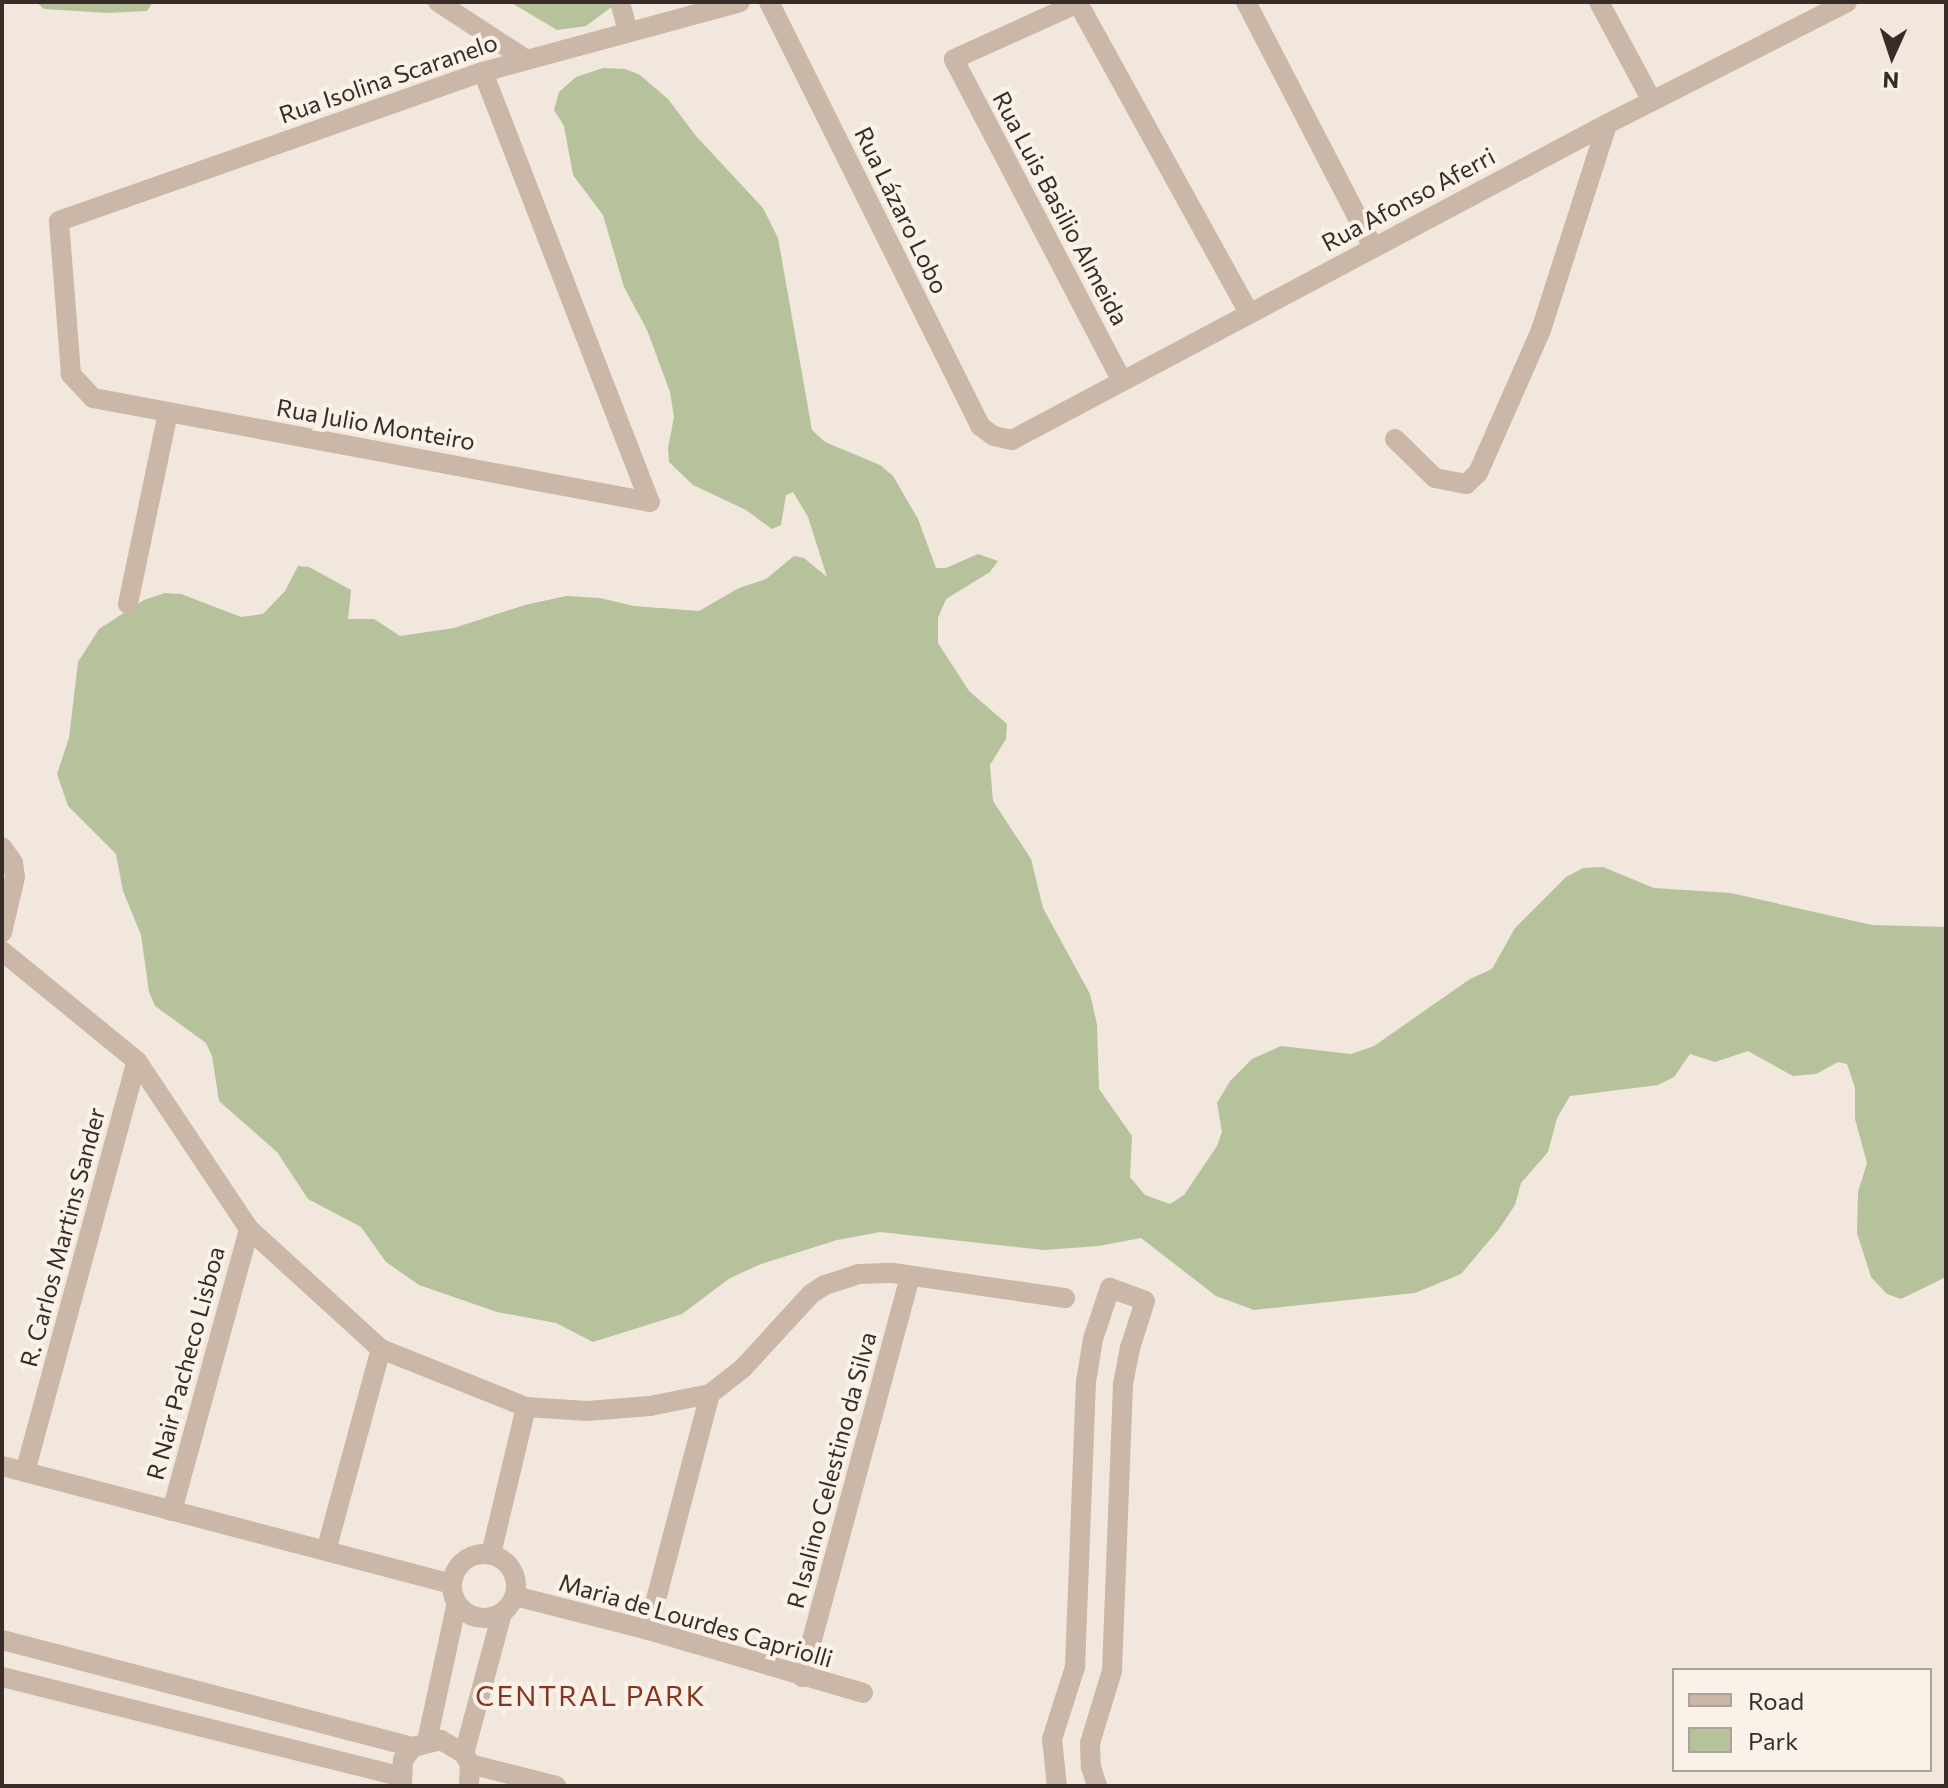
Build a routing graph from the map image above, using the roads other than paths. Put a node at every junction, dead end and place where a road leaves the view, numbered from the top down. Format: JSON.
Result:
{"nodes":[{"id":1,"x":438,"y":2,"type":"edge"},
{"id":2,"x":620,"y":2,"type":"edge"},
{"id":3,"x":740,"y":2,"type":"edge"},
{"id":4,"x":769,"y":2,"type":"edge"},
{"id":5,"x":1246,"y":2,"type":"edge"},
{"id":6,"x":1599,"y":2,"type":"edge"},
{"id":7,"x":1847,"y":2,"type":"edge"},
{"id":8,"x":628,"y":31,"type":"junction"},
{"id":9,"x":525,"y":59,"type":"junction"},
{"id":10,"x":483,"y":72,"type":"junction"},
{"id":11,"x":1652,"y":101,"type":"junction"},
{"id":12,"x":1607,"y":124,"type":"junction"},
{"id":13,"x":1373,"y":247,"type":"junction"},
{"id":14,"x":1249,"y":313,"type":"junction"},
{"id":15,"x":1122,"y":381,"type":"junction"},
{"id":16,"x":93,"y":398,"type":"joint"},
{"id":17,"x":168,"y":412,"type":"junction"},
{"id":18,"x":994,"y":436,"type":"joint"},
{"id":19,"x":1395,"y":439,"type":"dead end"},
{"id":20,"x":128,"y":604,"type":"dead end"},
{"id":21,"x":6,"y":852,"type":"edge"},
{"id":22,"x":2,"y":933,"type":"edge"},
{"id":23,"x":2,"y":951,"type":"edge"},
{"id":24,"x":137,"y":1061,"type":"junction"},
{"id":25,"x":249,"y":1229,"type":"junction"},
{"id":26,"x":910,"y":1276,"type":"junction"},
{"id":27,"x":1065,"y":1298,"type":"dead end"},
{"id":28,"x":381,"y":1349,"type":"junction"},
{"id":29,"x":710,"y":1394,"type":"junction"},
{"id":30,"x":526,"y":1407,"type":"junction"},
{"id":31,"x":2,"y":1466,"type":"edge"},
{"id":32,"x":25,"y":1472,"type":"junction"},
{"id":33,"x":172,"y":1511,"type":"junction"},
{"id":34,"x":326,"y":1551,"type":"junction"},
{"id":35,"x":491,"y":1554,"type":"junction"},
{"id":36,"x":452,"y":1584,"type":"junction"},
{"id":37,"x":515,"y":1596,"type":"junction"},
{"id":38,"x":456,"y":1607,"type":"junction"},
{"id":39,"x":502,"y":1613,"type":"junction"},
{"id":40,"x":648,"y":1630,"type":"junction"},
{"id":41,"x":2,"y":1640,"type":"edge"},
{"id":42,"x":2,"y":1677,"type":"edge"},
{"id":43,"x":802,"y":1677,"type":"junction"},
{"id":44,"x":863,"y":1693,"type":"dead end"},
{"id":45,"x":420,"y":1744,"type":"junction"},
{"id":46,"x":467,"y":1759,"type":"junction"},
{"id":47,"x":401,"y":1781,"type":"edge"},
{"id":48,"x":469,"y":1786,"type":"edge"},
{"id":49,"x":556,"y":1786,"type":"edge"},
{"id":50,"x":1057,"y":1786,"type":"edge"},
{"id":51,"x":1097,"y":1786,"type":"edge"}],
"edges":[{"from":1,"to":9,"type":"street"},
{"from":2,"to":8,"type":"street"},
{"from":3,"to":8,"type":"street","name":"Rua Isolina Scaranelo"},
{"from":4,"to":18,"type":"street","name":"Rua Lázaro Lobo"},
{"from":5,"to":13,"type":"street"},
{"from":6,"to":11,"type":"street"},
{"from":7,"to":11,"type":"street","name":"Rua Afonso Aferri"},
{"from":8,"to":9,"type":"street","name":"Rua Isolina Scaranelo"},
{"from":9,"to":10,"type":"street","name":"Rua Isolina Scaranelo"},
{"from":10,"to":16,"type":"street","name":"Rua Isolina Scaranelo"},
{"from":10,"to":17,"type":"street","name":"Rua Julio Monteiro"},
{"from":11,"to":12,"type":"street","name":"Rua Afonso Aferri"},
{"from":12,"to":13,"type":"street","name":"Rua Afonso Aferri"},
{"from":12,"to":19,"type":"street"},
{"from":13,"to":14,"type":"street","name":"Rua Afonso Aferri"},
{"from":14,"to":15,"type":"street","name":"Rua Afonso Aferri"},
{"from":14,"to":15,"type":"street","name":"Rua Luis Basilio Almeida"},
{"from":15,"to":18,"type":"street","name":"Rua Afonso Aferri"},
{"from":16,"to":17,"type":"street","name":"Rua Julio Monteiro"},
{"from":17,"to":20,"type":"street"},
{"from":21,"to":22,"type":"street"},
{"from":23,"to":24,"type":"street"},
{"from":24,"to":25,"type":"street"},
{"from":24,"to":32,"type":"street","name":"R. Carlos Martins Sander"},
{"from":25,"to":28,"type":"street"},
{"from":25,"to":33,"type":"street","name":"R Nair Pacheco Lisboa"},
{"from":26,"to":27,"type":"street"},
{"from":26,"to":29,"type":"street"},
{"from":26,"to":43,"type":"street","name":"R Isalino Celestino da Silva"},
{"from":28,"to":30,"type":"street"},
{"from":28,"to":34,"type":"street"},
{"from":29,"to":30,"type":"street"},
{"from":29,"to":40,"type":"street"},
{"from":30,"to":35,"type":"street"},
{"from":31,"to":32,"type":"street"},
{"from":32,"to":33,"type":"street"},
{"from":33,"to":34,"type":"street"},
{"from":34,"to":36,"type":"street"},
{"from":35,"to":36,"type":"street"},
{"from":35,"to":37,"type":"street"},
{"from":36,"to":38,"type":"street"},
{"from":37,"to":39,"type":"street"},
{"from":37,"to":40,"type":"street","name":"Maria de Lourdes Capriolli"},
{"from":38,"to":39,"type":"street"},
{"from":38,"to":45,"type":"street"},
{"from":39,"to":46,"type":"street"},
{"from":40,"to":43,"type":"street","name":"Maria de Lourdes Capriolli"},
{"from":41,"to":45,"type":"street"},
{"from":42,"to":47,"type":"street"},
{"from":43,"to":44,"type":"street","name":"Maria de Lourdes Capriolli"},
{"from":45,"to":46,"type":"street"},
{"from":45,"to":47,"type":"street"},
{"from":46,"to":48,"type":"street"},
{"from":46,"to":49,"type":"street"},
{"from":50,"to":51,"type":"street"}]}
